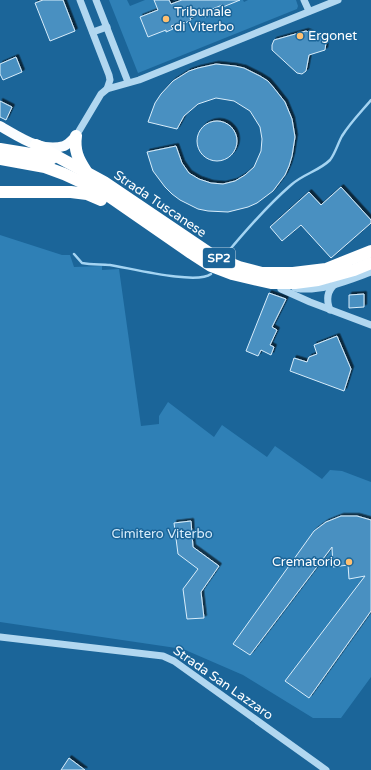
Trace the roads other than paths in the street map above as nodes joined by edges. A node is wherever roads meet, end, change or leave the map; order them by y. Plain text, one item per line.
1 (80, 0) edge
2 (96, 0) edge
3 (304, 0) edge
4 (338, 0) edge
5 (309, 11) junction
6 (107, 27) junction
7 (93, 32) junction
8 (128, 82) junction
9 (107, 89) junction
10 (0, 126) edge
11 (76, 136) junction
12 (36, 145) junction
13 (0, 149) edge
14 (0, 159) edge
15 (74, 165) junction
16 (86, 172) junction
17 (0, 192) edge
18 (149, 225) junction
19 (371, 252) edge
20 (371, 263) edge
21 (371, 272) edge
22 (336, 284) junction
23 (276, 286) junction
24 (296, 288) dead end
25 (330, 310) junction
26 (371, 325) edge
27 (0, 637) edge
28 (326, 770) edge

1 - 7 street
2 - 6 street
3 - 5 street
4 - 5 street
5 - 8 street
6 - 7 street
6 - 8 street
7 - 9 street
8 - 9 street
9 - 11 street
10 - 12 main road, SP2
11 - 12 main road
11 - 16 highway
12 - 15 highway, SP2
13 - 15 highway, SP2
14 - 18 highway, SP2
15 - 16 highway, Strada Tuscanese / SP2
16 - 19 highway, Strada Tuscanese / SP2
17 - 18 highway
18 - 23 highway, Strada Tuscanese / SP2
20 - 23 highway, Strada Tuscanese / SP2
21 - 22 street
22 - 24 street
22 - 25 street
23 - 25 street
25 - 26 street
27 - 28 street, Strada San Lazzaro

